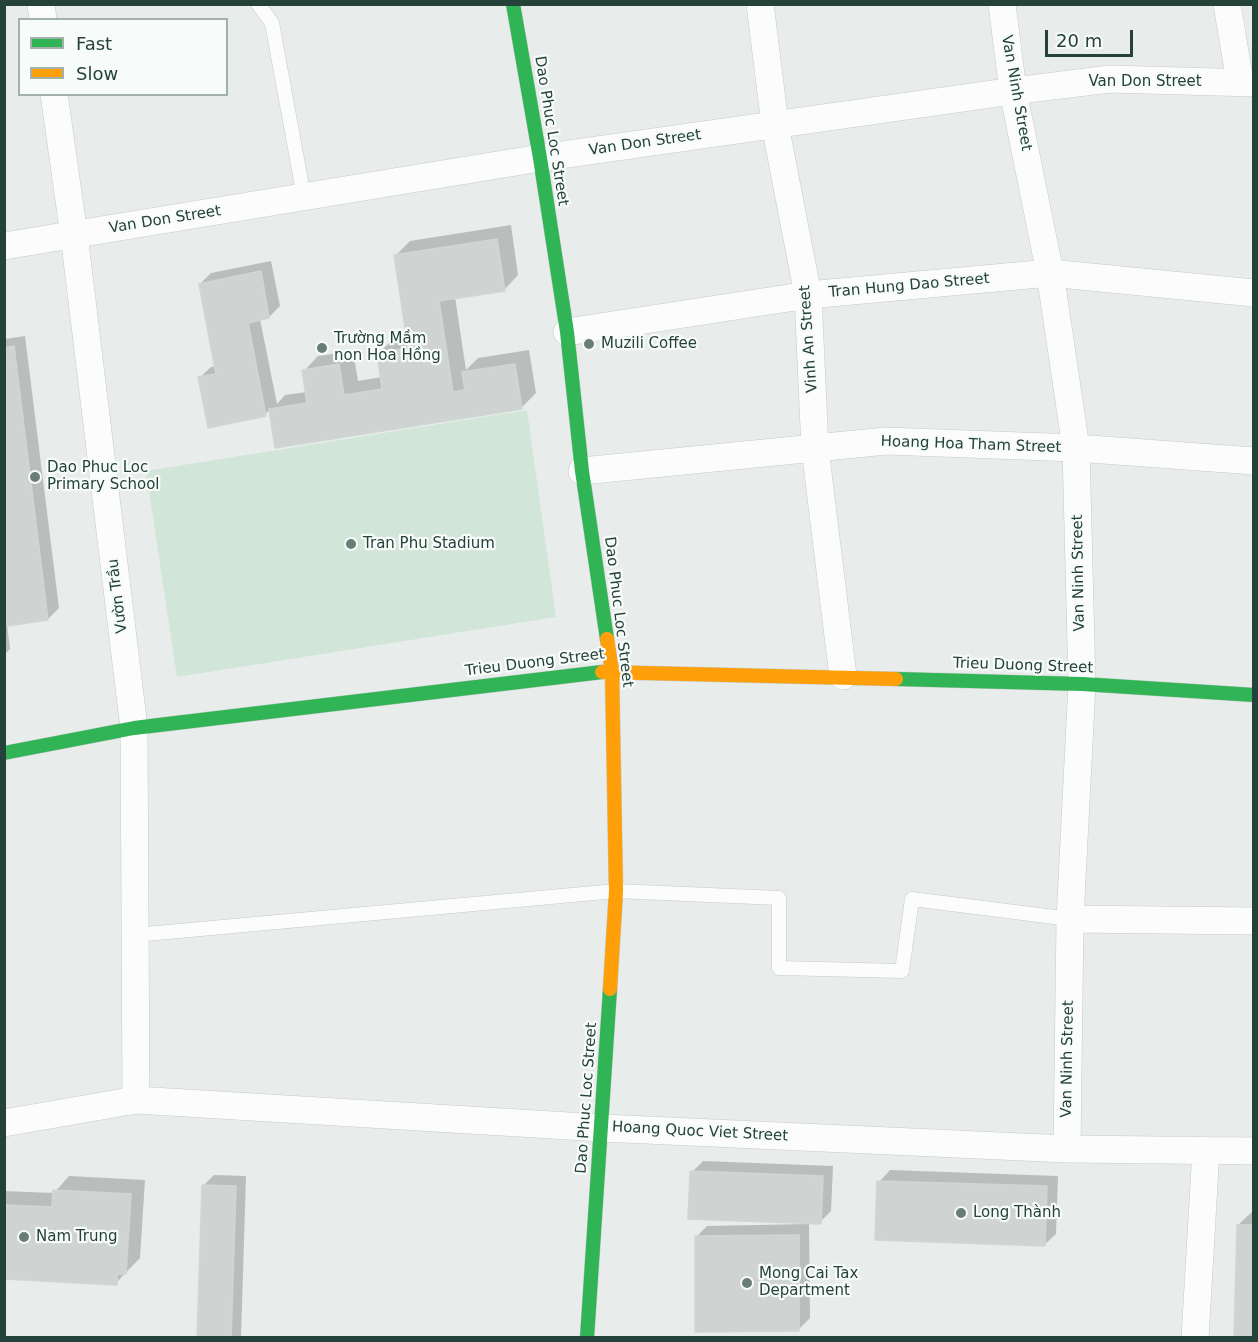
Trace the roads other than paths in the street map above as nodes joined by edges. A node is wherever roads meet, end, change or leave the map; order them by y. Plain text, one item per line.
1 (258, 4) edge
2 (513, 4) edge
3 (760, 4) edge
4 (1002, 4) edge
5 (1227, 4) edge
6 (1247, 83) edge
7 (1013, 91) junction
8 (54, 96) edge
9 (775, 125) junction
10 (540, 158) junction
11 (304, 197) junction
12 (74, 235) junction
13 (4, 246) edge
14 (1050, 273) junction
15 (1254, 293) edge
16 (808, 295) junction
17 (567, 332) junction
18 (1076, 448) junction
19 (815, 449) junction
20 (1254, 461) edge
21 (582, 471) junction
22 (612, 671) junction
23 (843, 676) junction
24 (1082, 684) junction
25 (1254, 695) edge
26 (134, 728) junction
27 (4, 753) edge
28 (616, 891) junction
29 (1070, 919) junction
30 (1254, 921) edge
31 (135, 935) junction
32 (136, 1100) junction
33 (4, 1123) edge
34 (602, 1128) junction
35 (1067, 1149) junction
36 (1206, 1150) junction
37 (1254, 1151) edge
38 (587, 1338) edge
39 (1195, 1338) edge

1 - 11 lane
2 - 10 street, Dao Phuc Loc Street
3 - 9 street, Vinh An Street
4 - 7 street, Van Ninh Street
5 - 6 street
6 - 7 street, Van Don Street
7 - 9 street, Van Don Street
7 - 14 street, Van Ninh Street
8 - 12 street, Vườn Trầu
9 - 10 street, Van Don Street
9 - 16 street, Vinh An Street
10 - 11 street, Van Don Street
10 - 17 street, Dao Phuc Loc Street
11 - 12 street, Van Don Street
12 - 13 street, Van Don Street
12 - 26 street, Vườn Trầu
14 - 15 street, Tran Hung Dao Street
14 - 16 street, Tran Hung Dao Street
14 - 18 street, Van Ninh Street
16 - 17 street, Tran Hung Dao Street
16 - 19 street, Vinh An Street
17 - 21 street, Dao Phuc Loc Street
18 - 19 street, Hoang Hoa Tham Street
18 - 20 street, Hoang Hoa Tham Street
18 - 24 street, Van Ninh Street
19 - 21 street, Hoang Hoa Tham Street
19 - 23 street, Vinh An Street
21 - 22 street, Dao Phuc Loc Street
22 - 23 street, Trieu Duong Street
22 - 26 street, Trieu Duong Street
22 - 28 street, Dao Phuc Loc Street
23 - 24 street, Trieu Duong Street
24 - 25 street, Trieu Duong Street
24 - 29 street, Van Ninh Street
26 - 27 street, Trieu Duong Street
26 - 31 street, Vườn Trầu
28 - 29 lane
28 - 31 lane
28 - 34 street, Dao Phuc Loc Street
29 - 30 street
29 - 35 street, Van Ninh Street
31 - 32 street, Vườn Trầu
32 - 33 street, Hoang Quoc Viet Street
32 - 34 street, Hoang Quoc Viet Street
34 - 35 street, Hoang Quoc Viet Street
34 - 38 street, Dao Phuc Loc Street
35 - 36 street, Hoang Quoc Viet Street
36 - 37 street, Hoang Quoc Viet Street
36 - 39 street

